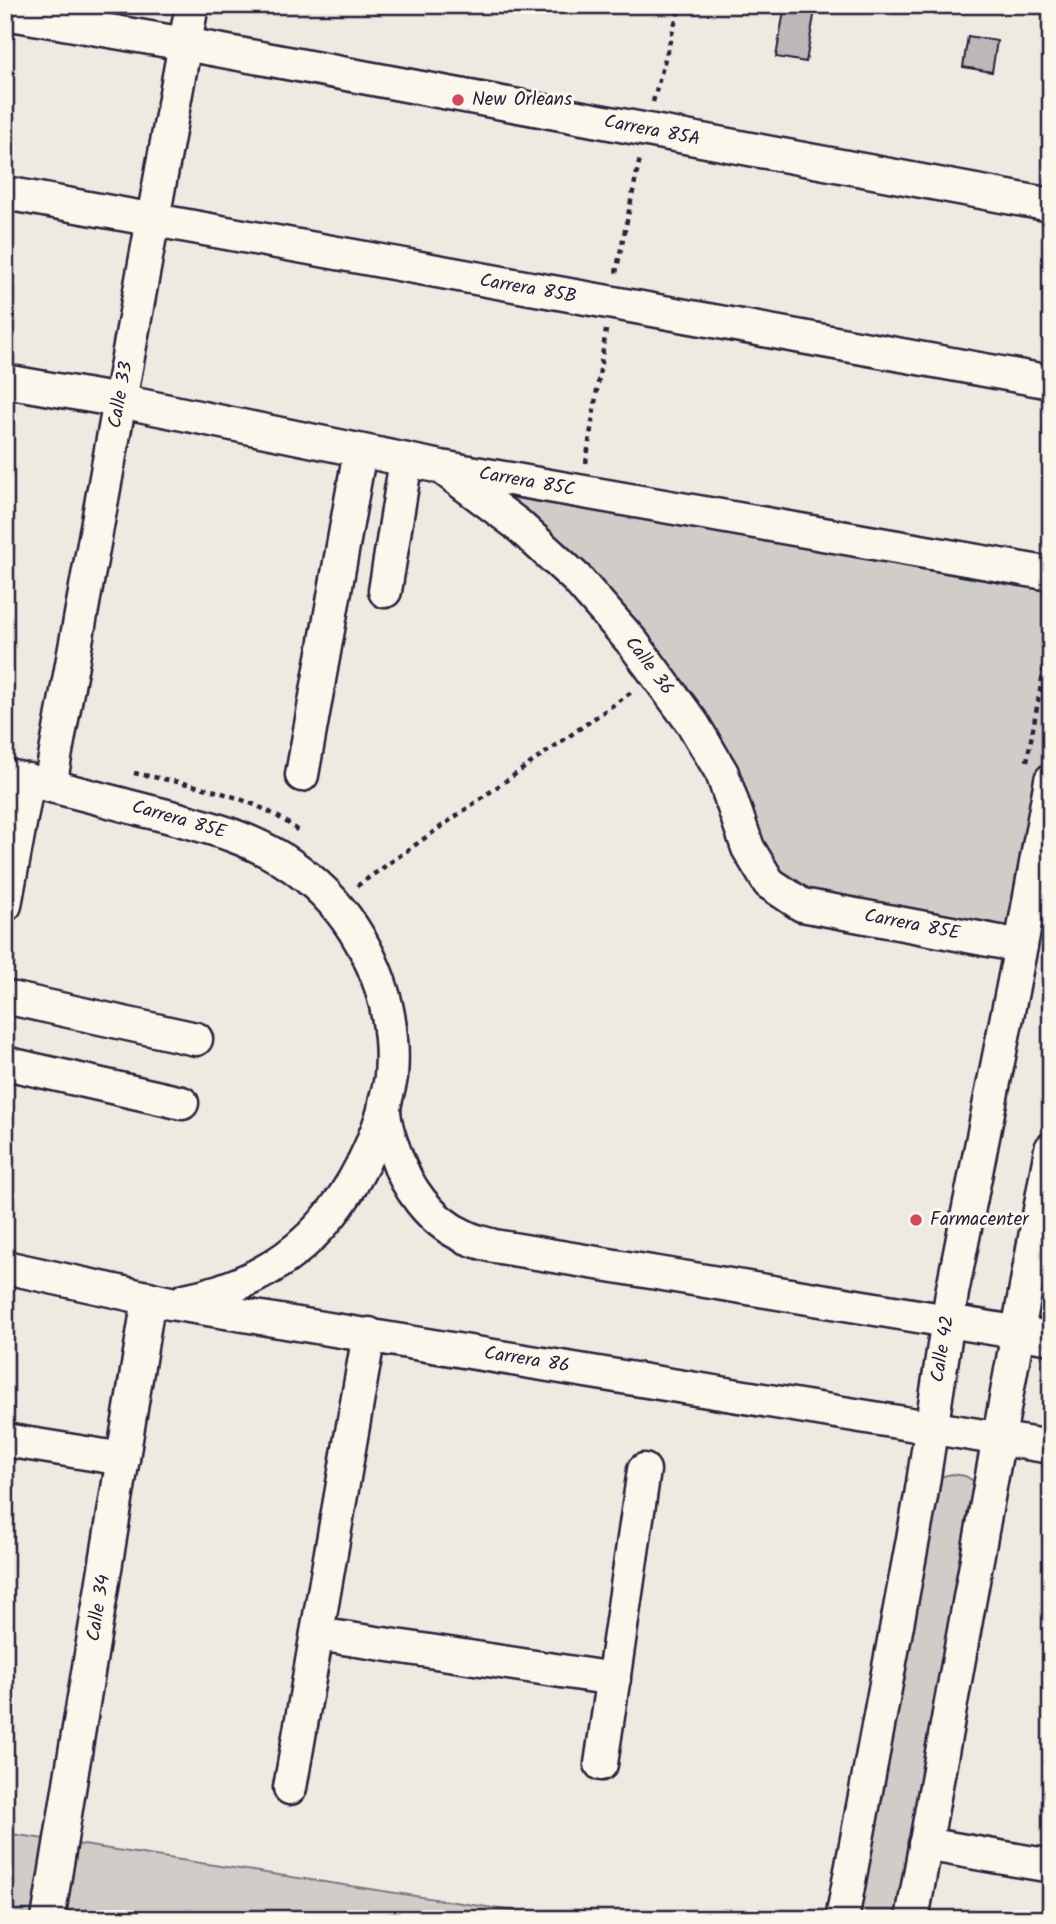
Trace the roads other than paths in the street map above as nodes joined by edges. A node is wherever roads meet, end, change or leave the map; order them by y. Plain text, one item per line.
1 (192, 5) edge
2 (5, 13) edge
3 (185, 44) junction
4 (5, 193) edge
5 (1051, 205) edge
6 (153, 222) junction
7 (5, 381) edge
8 (1051, 382) edge
9 (120, 401) junction
10 (360, 451) junction
11 (406, 460) junction
12 (441, 467) junction
13 (1051, 574) edge
14 (385, 591) dead end
15 (1039, 773) edge
16 (302, 775) dead end
17 (28, 780) edge
18 (5, 905) edge
19 (802, 905) joint
20 (1021, 946) junction
21 (5, 997) edge
22 (196, 1039) dead end
23 (5, 1063) edge
24 (182, 1103) dead end
25 (384, 1111) junction
26 (1051, 1149) edge
27 (5, 1267) edge
28 (159, 1301) junction
29 (947, 1320) junction
30 (1016, 1332) junction
31 (369, 1334) junction
32 (1051, 1338) edge
33 (932, 1426) junction
34 (998, 1438) junction
35 (5, 1440) edge
36 (1051, 1447) edge
37 (123, 1459) junction
38 (644, 1470) dead end
39 (317, 1634) junction
40 (614, 1679) junction
41 (601, 1764) dead end
42 (290, 1788) dead end
43 (925, 1844) junction
44 (1051, 1866) edge
45 (48, 1919) edge
46 (842, 1919) edge
47 (912, 1919) edge

1 - 3 street, Calle 33
2 - 3 street, Carrera 85A
3 - 5 street, Carrera 85A
3 - 6 street, Calle 33
4 - 6 street, Carrera 85B
6 - 8 street, Carrera 85B
6 - 9 street, Calle 33
7 - 9 street, Carrera 85C
9 - 10 street, Carrera 85C
9 - 17 street, Calle 33
10 - 11 street, Carrera 85C
10 - 16 street
11 - 12 street, Carrera 85C
11 - 14 street
12 - 13 street, Carrera 85C
12 - 19 street, Calle 36
15 - 20 street, Calle 42
17 - 18 street, Calle 33
17 - 25 street, Carrera 85E
19 - 20 street, Carrera 85E
20 - 29 street, Calle 42
21 - 22 street
23 - 24 street
25 - 28 street
25 - 29 street
26 - 30 street
27 - 28 street, Carrera 86
28 - 31 street, Carrera 86
28 - 37 street, Calle 34
29 - 30 street
29 - 33 street, Calle 42
30 - 32 street
30 - 34 street
31 - 33 street, Carrera 86
31 - 39 street
33 - 34 street, Carrera 86
33 - 46 street, Calle 42
34 - 36 street, Carrera 86
34 - 43 street
35 - 37 street
37 - 45 street, Calle 34
38 - 40 street
39 - 40 street
39 - 42 street
40 - 41 street
43 - 44 street
43 - 47 street

